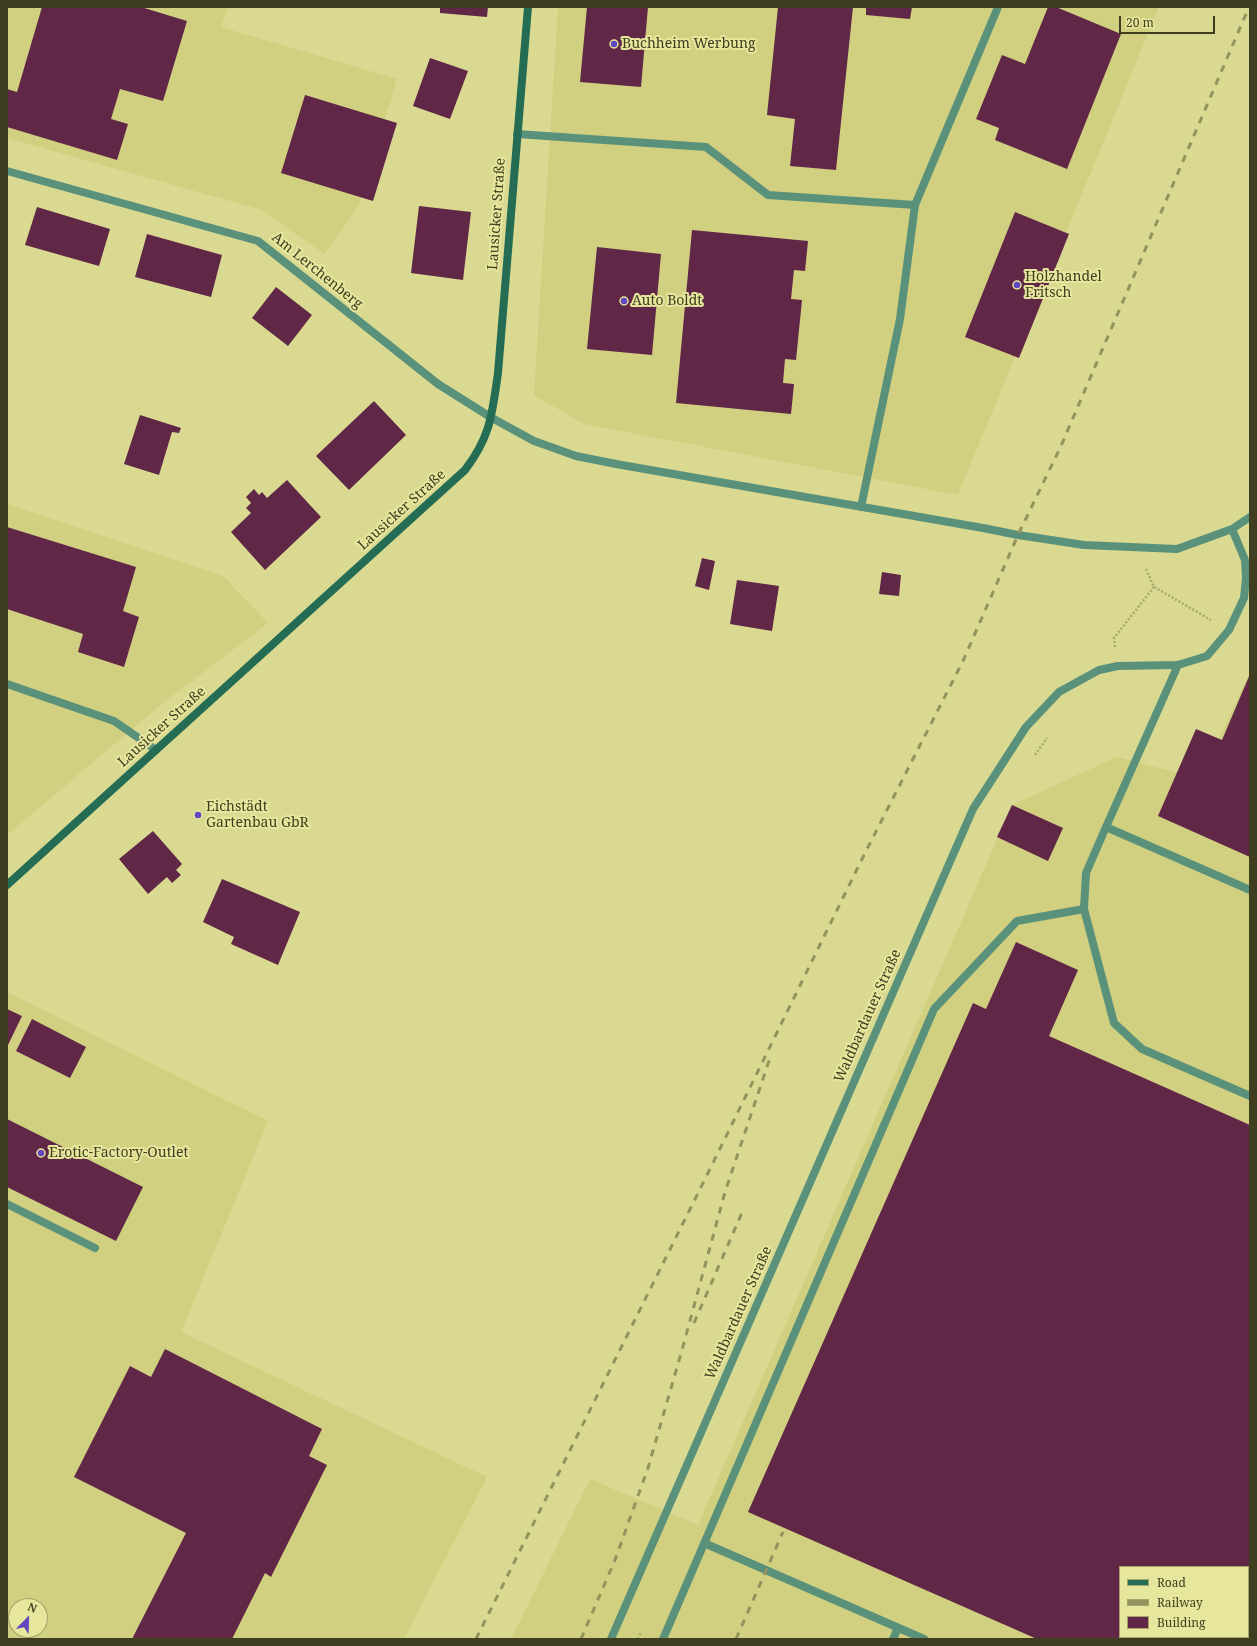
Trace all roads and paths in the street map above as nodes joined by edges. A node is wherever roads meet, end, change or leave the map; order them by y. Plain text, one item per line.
1 (528, 7) edge
2 (998, 7) edge
3 (517, 134) junction
4 (7, 171) edge
5 (915, 205) junction
6 (492, 418) junction
7 (861, 507) junction
8 (1250, 517) edge
9 (1232, 529) junction
10 (1135, 547) junction
11 (1154, 587) junction
12 (1229, 630) junction
13 (1178, 664) junction
14 (1118, 666) junction
15 (7, 684) edge
16 (156, 750) junction
17 (1106, 827) junction
18 (7, 885) edge
19 (1250, 890) edge
20 (1084, 909) junction
21 (1250, 1096) edge
22 (7, 1204) edge
23 (95, 1248) dead end
24 (704, 1543) junction
25 (898, 1628) junction
26 (611, 1639) edge
27 (663, 1639) edge
28 (893, 1639) edge
29 (924, 1639) edge

1 - 3 main road, Lausicker Straße
2 - 5 street
3 - 5 street
3 - 6 main road, Lausicker Straße
4 - 6 street, Am Lerchenberg
5 - 7 street
6 - 7 street, Am Lerchenberg
6 - 16 main road, Lausicker Straße
7 - 10 street, Am Lerchenberg
8 - 9 street, Am Lerchenberg
9 - 10 street, Am Lerchenberg
9 - 12 street, Waldbardauer Straße
10 - 11 path
11 - 12 path
11 - 14 path
12 - 13 street, Waldbardauer Straße
13 - 14 street, Waldbardauer Straße
13 - 17 street
14 - 26 street, Waldbardauer Straße
15 - 16 street
16 - 18 main road, Lausicker Straße
17 - 19 street
17 - 20 street
20 - 21 street
20 - 24 street
22 - 23 street
24 - 25 street
24 - 27 street
25 - 28 street
25 - 29 street

